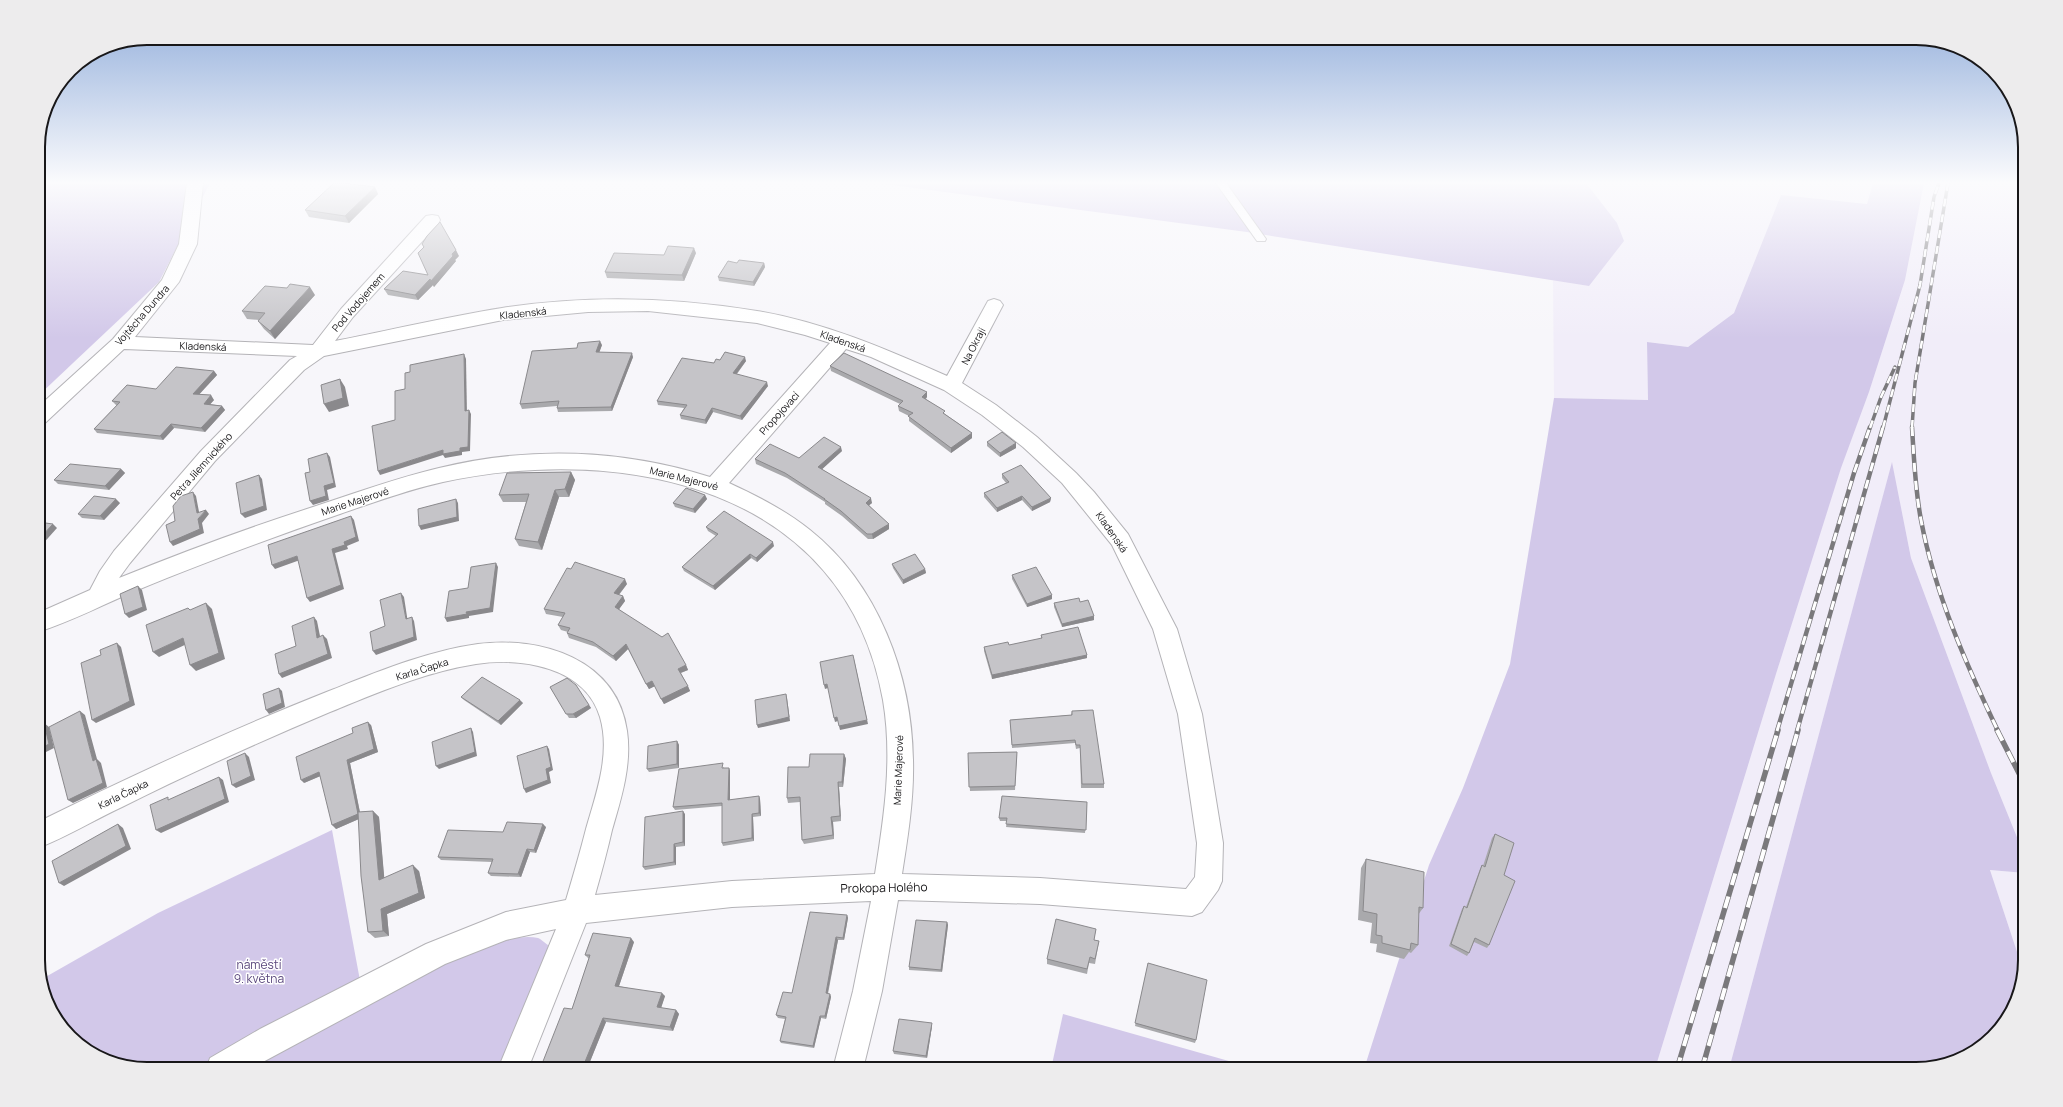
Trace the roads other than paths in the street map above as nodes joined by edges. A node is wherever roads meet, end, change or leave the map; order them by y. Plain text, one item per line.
1 (189, 235) edge
2 (418, 235) edge
3 (1258, 235) edge
4 (1261, 239) dead end
5 (994, 305) dead end
6 (843, 341) junction
7 (120, 343) junction
8 (318, 351) junction
9 (951, 384) junction
10 (45, 412) edge
11 (715, 485) junction
12 (99, 596) junction
13 (45, 620) edge
14 (45, 833) edge
15 (887, 887) junction
16 (1192, 903) joint
17 (576, 911) junction
18 (233, 1062) edge
19 (516, 1062) edge
20 (850, 1062) edge

1 - 7 street, Vojtěcha Dundra
2 - 8 street, Pod Vodojemem
3 - 4 lane
5 - 9 street, Na Okraji
6 - 8 street, Kladenská
6 - 9 street, Kladenská
6 - 11 street, Propojovací
7 - 8 street, Kladenská
7 - 10 street, Vojtěcha Dundra
8 - 12 street, Petra Jilemnického
9 - 16 street, Kladenská
11 - 12 street, Marie Majerové
11 - 15 street, Marie Majerové
12 - 13 street, Marie Majerové
14 - 17 street, Karla Čapka
15 - 16 street, Prokopa Holého
15 - 17 street, Prokopa Holého
15 - 20 street, Marie Majerové
17 - 18 street
17 - 19 street

